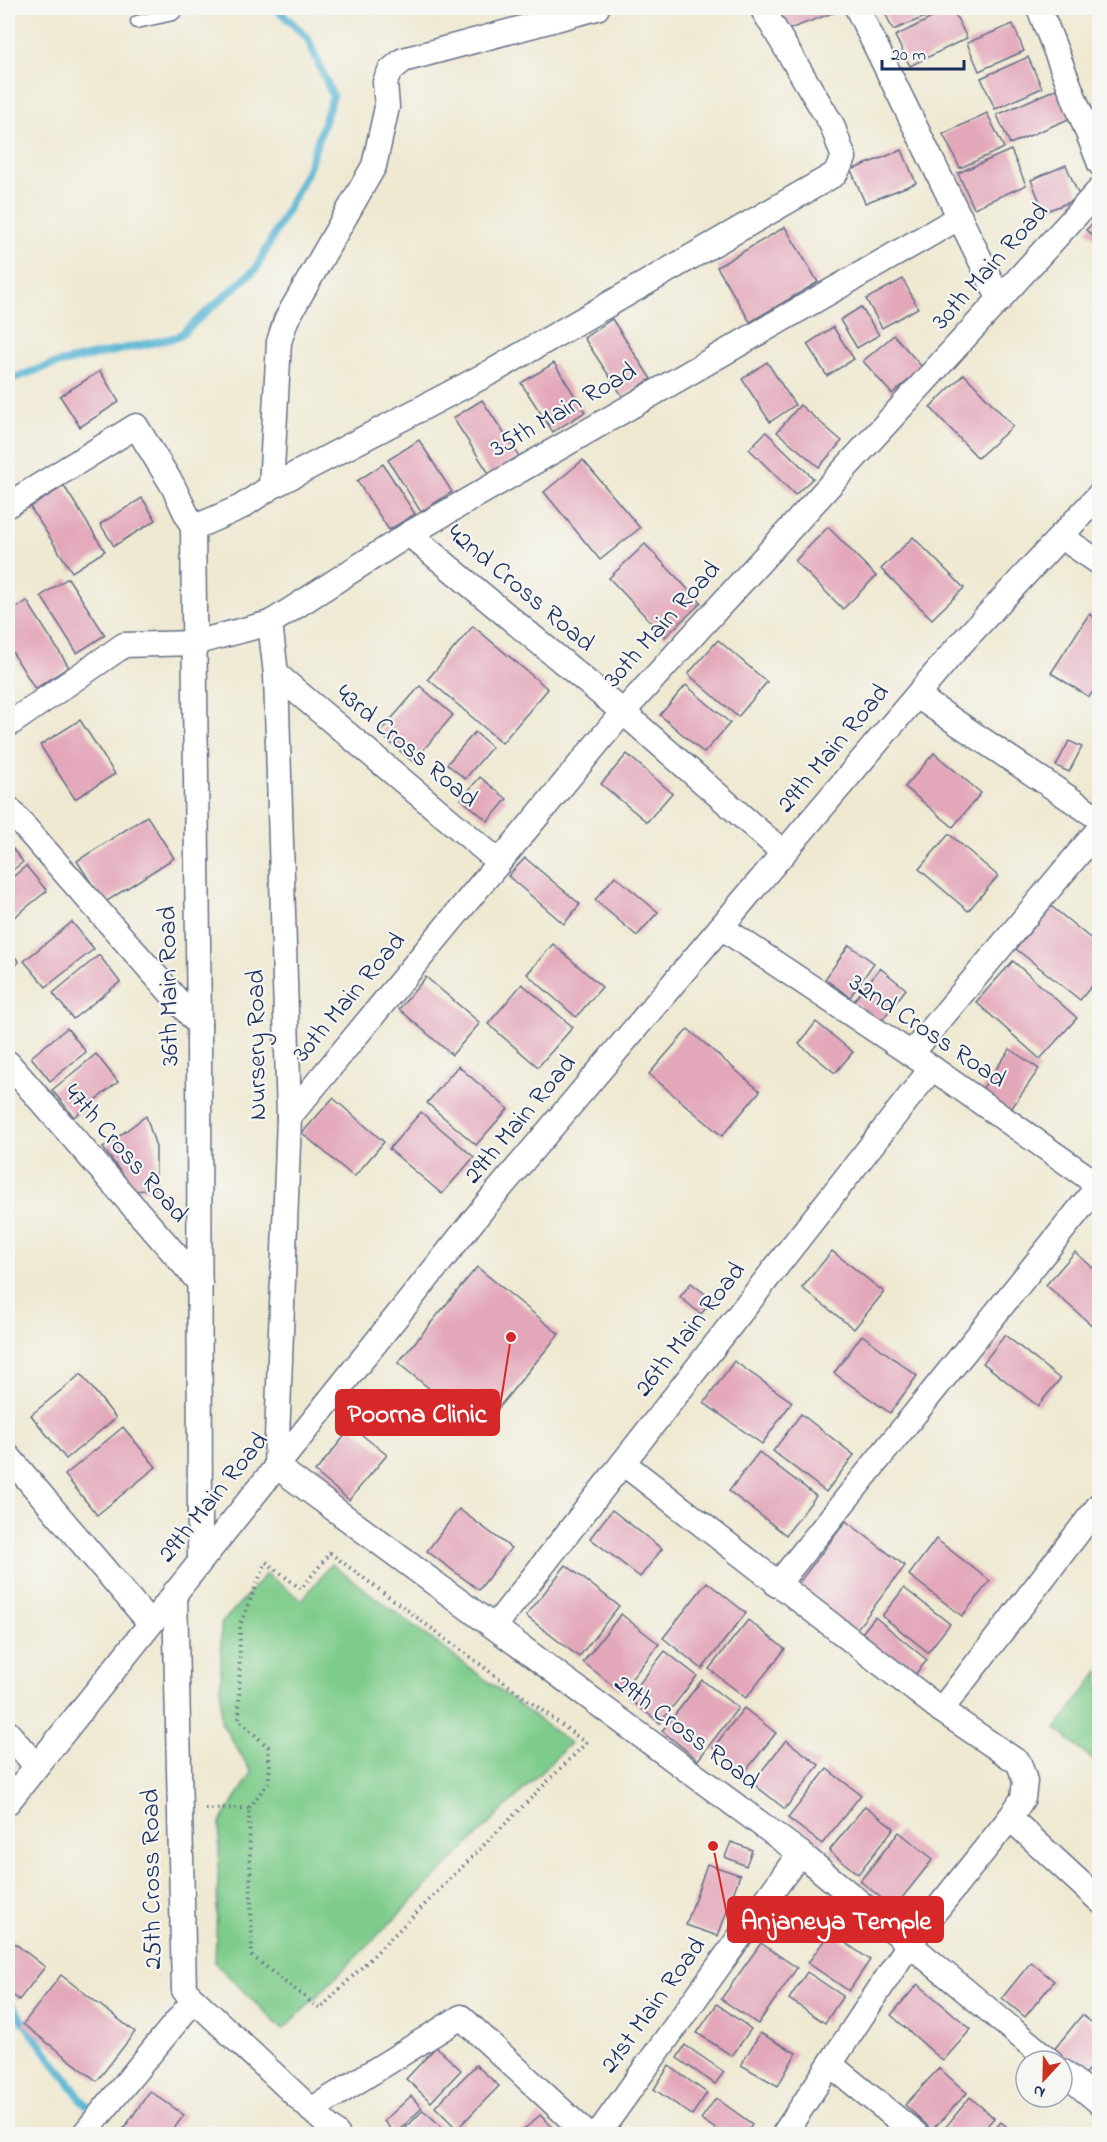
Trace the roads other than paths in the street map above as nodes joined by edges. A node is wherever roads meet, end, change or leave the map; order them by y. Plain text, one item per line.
1 (179, 8) edge
2 (597, 8) edge
3 (762, 8) edge
4 (857, 8) edge
5 (1039, 8) edge
6 (137, 22) dead end
7 (1100, 164) edge
8 (1100, 189) edge
9 (960, 218) junction
10 (1000, 300) junction
11 (271, 487) junction
12 (1100, 494) edge
13 (8, 505) edge
14 (193, 528) junction
15 (409, 534) junction
16 (1060, 536) junction
17 (1100, 563) edge
18 (270, 622) junction
19 (194, 643) junction
20 (276, 674) junction
21 (917, 696) junction
22 (623, 712) junction
23 (8, 725) edge
24 (8, 808) edge
25 (1100, 819) edge
26 (1100, 828) edge
27 (784, 853) junction
28 (499, 862) junction
29 (721, 927) junction
30 (199, 1025) junction
31 (910, 1054) junction
32 (8, 1063) edge
33 (932, 1068) junction
34 (289, 1117) junction
35 (1099, 1186) edge
36 (200, 1283) junction
37 (8, 1456) edge
38 (624, 1463) junction
39 (276, 1466) junction
40 (1100, 1504) edge
41 (200, 1561) junction
42 (777, 1585) junction
43 (176, 1592) junction
44 (150, 1623) junction
45 (495, 1626) junction
46 (941, 1710) junction
47 (8, 1733) edge
48 (36, 1766) junction
49 (8, 1802) edge
50 (1010, 1818) junction
51 (800, 1852) junction
52 (1100, 1901) edge
53 (910, 1943) junction
54 (194, 2000) junction
55 (1036, 2049) edge
56 (831, 2065) junction
57 (1074, 2081) edge
58 (1100, 2103) edge
59 (311, 2110) junction
60 (84, 2134) edge
61 (337, 2134) edge
62 (587, 2134) edge
63 (598, 2134) edge
64 (784, 2134) edge
65 (915, 2134) edge

1 - 6 lane
2 - 11 street
3 - 11 street
4 - 9 street
5 - 7 street
8 - 10 street, 30th Main Road
9 - 10 street
9 - 15 street, 35th Main Road
10 - 22 street, 30th Main Road
11 - 14 street
12 - 16 street, 29th Main Road
13 - 14 street, 36th Main Road
14 - 19 street, 36th Main Road
15 - 18 street, 35th Main Road
15 - 22 street, 42nd Cross Road
16 - 17 street
16 - 21 street, 29th Main Road
18 - 19 street, 35th Main Road
18 - 20 street, Nursery Road
19 - 23 street, 35th Main Road
19 - 30 street, 36th Main Road
20 - 28 street, 43rd Cross Road
20 - 34 street, Nursery Road
21 - 25 street
21 - 27 street, 29th Main Road
22 - 27 street, 42nd Cross Road
22 - 28 street, 30th Main Road
24 - 30 street
26 - 31 street
27 - 29 street, 29th Main Road
28 - 34 street, 30th Main Road
29 - 31 street, 32nd Cross Road
29 - 39 street, 29th Main Road
30 - 36 street, 36th Main Road
31 - 33 street, 32nd Cross Road
32 - 36 street, 47th Cross Road
33 - 35 street, 32nd Cross Road
33 - 38 street, 26th Main Road
34 - 39 street, Nursery Road
35 - 42 street
36 - 41 street, 36th Main Road
37 - 44 street
38 - 42 street
38 - 45 street, 26th Main Road
39 - 41 street, 29th Main Road
39 - 45 street, 29th Cross Road
40 - 46 street
41 - 43 street, 29th Main Road
42 - 46 street
43 - 44 street, 29th Main Road
43 - 54 street, 25th Cross Road
44 - 48 street, 29th Main Road
45 - 51 street, 29th Cross Road
46 - 50 street
47 - 48 street
48 - 49 street, 29th Main Road
50 - 52 street
50 - 53 street
51 - 53 street, 29th Cross Road
51 - 63 street, 21st Main Road
53 - 55 street, 29th Cross Road
53 - 56 street
54 - 59 street, 25th Cross Road
54 - 60 street
56 - 64 street
56 - 65 street
57 - 58 street
59 - 61 street, 25th Cross Road
59 - 62 street

